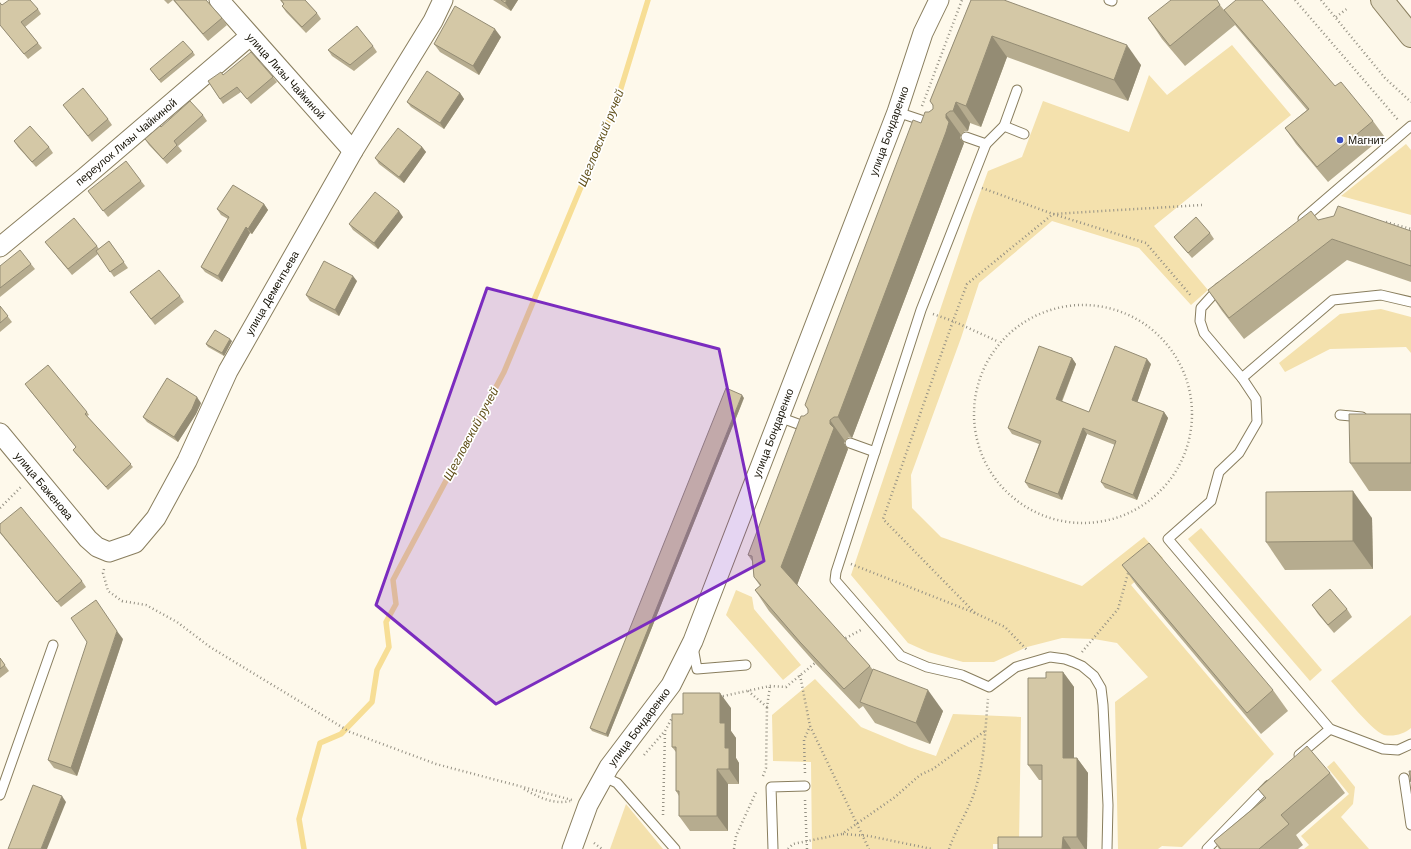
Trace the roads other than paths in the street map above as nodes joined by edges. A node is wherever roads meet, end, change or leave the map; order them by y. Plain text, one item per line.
1 (219, 0) edge
2 (444, 0) edge
3 (939, 0) edge
4 (1384, 1) edge
5 (250, 36) junction
6 (1411, 36) edge
7 (1017, 90) dead end
8 (897, 112) junction
9 (1004, 126) junction
10 (942, 127) edge
11 (1409, 128) edge
12 (1024, 134) dead end
13 (966, 137) edge
14 (986, 144) junction
15 (353, 151) junction
16 (1297, 224) edge
17 (0, 247) edge
18 (1225, 283) edge
19 (1411, 302) edge
20 (1242, 378) junction
21 (1340, 415) dead end
22 (779, 417) junction
23 (1372, 418) edge
24 (817, 431) edge
25 (0, 433) edge
26 (850, 443) dead end
27 (875, 452) junction
28 (88, 539) joint
29 (693, 641) junction
30 (53, 645) dead end
31 (746, 665) dead end
32 (1330, 729) junction
33 (1411, 744) edge
34 (1290, 763) edge
35 (604, 777) junction
36 (1404, 778) dead end
37 (1274, 780) edge
38 (805, 786) dead end
39 (0, 795) edge
40 (1411, 825) edge
41 (572, 849) edge
42 (675, 849) edge
43 (773, 849) edge
44 (1107, 849) edge
45 (1208, 849) edge

1 - 5 street, улица Лизы Чайкиной
2 - 15 street, улица Дементьева
3 - 8 street, улица Бондаренко
4 - 6 street
5 - 15 street, улица Лизы Чайкиной
5 - 17 street, переулок Лизы Чайкиной
7 - 9 lane
8 - 10 lane
8 - 22 street, улица Бондаренко
9 - 12 lane
9 - 14 lane
11 - 16 lane
13 - 14 lane
14 - 27 lane
15 - 28 street, улица Дементьева
18 - 20 lane
19 - 20 lane
20 - 32 lane
21 - 23 lane
22 - 24 lane
22 - 29 street, улица Бондаренко
25 - 28 street, улица Баженова
26 - 27 lane
27 - 44 lane
29 - 31 lane
29 - 35 street, улица Бондаренко
30 - 39 lane
32 - 33 lane
32 - 34 lane
35 - 41 street, улица Бондаренко
35 - 42 lane
36 - 40 lane
37 - 45 lane
38 - 43 lane

